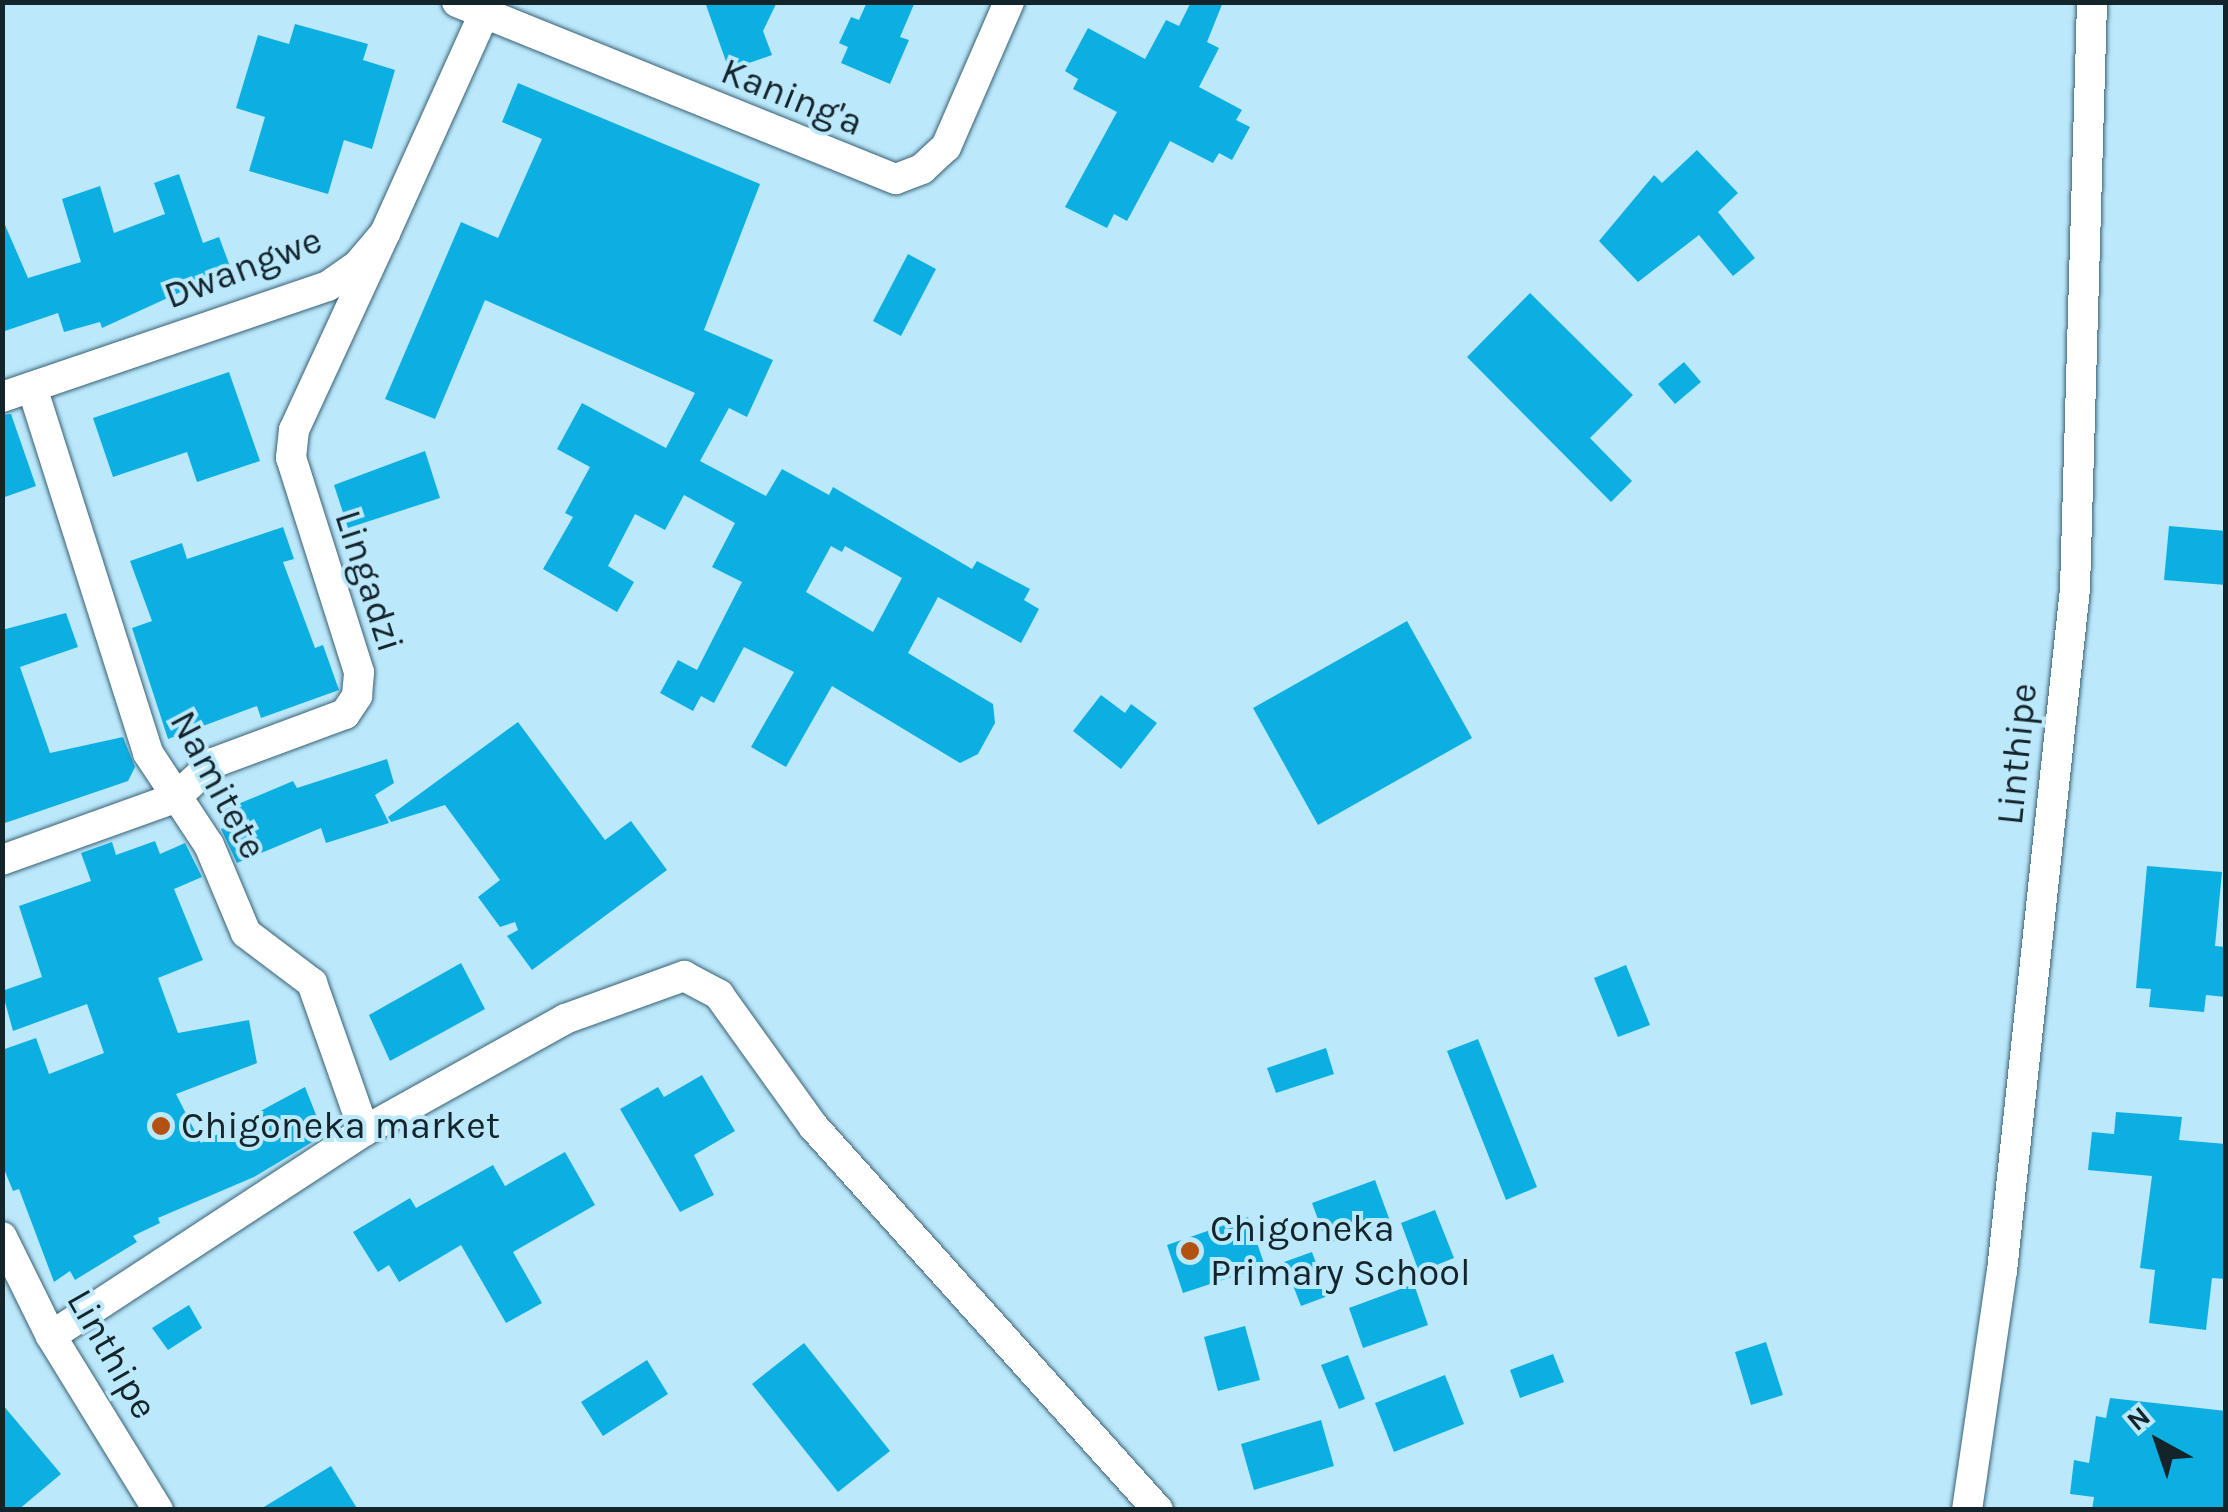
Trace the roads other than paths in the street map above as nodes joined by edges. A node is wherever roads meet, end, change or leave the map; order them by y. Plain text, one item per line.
1 (1009, 2) edge
2 (2092, 2) edge
3 (471, 8) edge
4 (385, 233) junction
5 (32, 387) junction
6 (2, 397) edge
7 (176, 798) junction
8 (2, 860) edge
9 (364, 1131) junction
10 (2, 1237) edge
11 (52, 1336) junction
12 (158, 1510) edge
13 (1158, 1510) edge
14 (1967, 1510) edge

1 - 3 street, Kaning'a
2 - 14 street, Linthipe
3 - 4 street, Dwangwe
4 - 5 street, Dwangwe
4 - 7 street, Lingadzi
5 - 6 street, Dwangwe
5 - 7 street, Namitete
7 - 8 street, Lingadzi
7 - 9 street, Namitete
9 - 11 street
9 - 13 street
10 - 11 street, Linthipe
11 - 12 street, Linthipe

